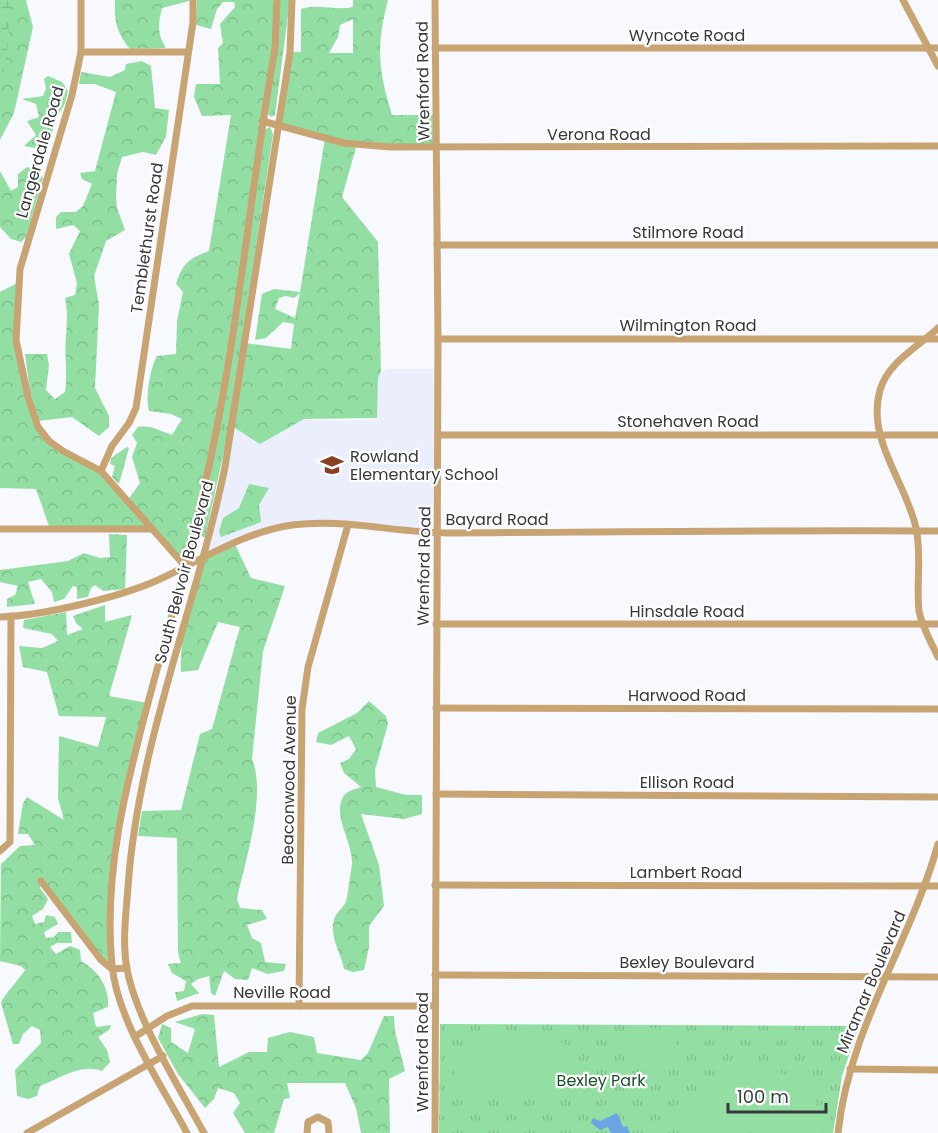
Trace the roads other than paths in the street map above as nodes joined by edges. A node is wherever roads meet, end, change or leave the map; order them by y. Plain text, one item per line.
1 (81, 0) edge
2 (193, 0) edge
3 (277, 0) edge
4 (292, 0) edge
5 (435, 0) edge
6 (903, 0) edge
7 (435, 48) junction
8 (930, 48) junction
9 (938, 48) edge
10 (81, 52) junction
11 (188, 52) junction
12 (938, 66) edge
13 (262, 121) junction
14 (278, 126) junction
15 (938, 146) edge
16 (437, 147) junction
17 (437, 245) junction
18 (938, 246) edge
19 (938, 328) edge
20 (438, 339) junction
21 (927, 339) junction
22 (938, 339) edge
23 (438, 435) junction
24 (878, 435) junction
25 (938, 435) edge
26 (101, 471) junction
27 (348, 525) junction
28 (0, 529) edge
29 (152, 529) junction
30 (917, 531) junction
31 (938, 531) edge
32 (438, 533) junction
33 (202, 559) junction
34 (185, 566) junction
35 (0, 616) edge
36 (11, 616) junction
37 (436, 624) junction
38 (923, 624) junction
39 (938, 624) edge
40 (938, 657) edge
41 (436, 708) junction
42 (938, 709) edge
43 (436, 794) junction
44 (938, 797) edge
45 (938, 844) edge
46 (0, 851) edge
47 (41, 881) dead end
48 (435, 885) junction
49 (926, 886) junction
50 (938, 886) edge
51 (127, 968) junction
52 (112, 969) junction
53 (435, 975) junction
54 (887, 976) junction
55 (938, 977) edge
56 (299, 1006) junction
57 (435, 1006) junction
58 (148, 1027) junction
59 (136, 1036) junction
60 (163, 1056) junction
61 (150, 1063) junction
62 (850, 1069) junction
63 (938, 1070) edge
64 (203, 1130) edge
65 (27, 1133) edge
66 (187, 1133) edge
67 (192, 1133) edge
68 (307, 1133) edge
69 (329, 1133) edge
70 (435, 1133) edge
71 (838, 1133) edge

1 - 10 street, Langerdale Road
2 - 11 street, Temblethurst Road
3 - 13 street, South Belvoir Boulevard
4 - 14 street, South Belvoir Boulevard
5 - 7 street, Wrenford Road
6 - 8 street
7 - 8 street, Wyncote Road
7 - 16 street, Wrenford Road
8 - 9 street, Wyncote Road
8 - 12 street
10 - 11 street
10 - 26 street, Langerdale Road
11 - 26 street, Temblethurst Road
13 - 14 street, Verona Road
13 - 34 street, South Belvoir Boulevard
14 - 16 street, Verona Road
14 - 33 street, South Belvoir Boulevard
15 - 16 street, Verona Road
16 - 17 street, Wrenford Road
17 - 18 street, Stilmore Road
17 - 20 street, Wrenford Road
19 - 21 street
20 - 21 street, Wilmington Road
20 - 23 street, Wrenford Road
21 - 22 street, Wilmington Road
21 - 24 street
23 - 24 street, Stonehaven Road
23 - 32 street, Wrenford Road
24 - 25 street, Stonehaven Road
24 - 30 street
26 - 29 street, Langerdale Road
27 - 32 street, Bayard Road
27 - 33 street, Bayard Road
27 - 56 street, Beaconwood Avenue
28 - 29 street
29 - 34 street, Langerdale Road
30 - 31 street, Bayard Road
30 - 32 street, Bayard Road
30 - 38 street
32 - 37 street, Wrenford Road
33 - 34 street, Bayard Road
33 - 51 street, South Belvoir Boulevard
34 - 36 street, Bayard Road
34 - 52 street, South Belvoir Boulevard
35 - 36 street, Bayard Road
36 - 46 street
37 - 38 street, Hinsdale Road
37 - 41 street, Wrenford Road
38 - 39 street, Hinsdale Road
38 - 40 street
41 - 42 street, Harwood Road
41 - 43 street, Wrenford Road
43 - 44 street, Ellison Road
43 - 48 street, Wrenford Road
45 - 49 street, Miramar Boulevard
47 - 52 street
48 - 49 street, Lambert Road
48 - 53 street, Wrenford Road
49 - 50 street, Lambert Road
49 - 54 street, Miramar Boulevard
51 - 52 street
51 - 58 street, South Belvoir Boulevard
52 - 59 street, South Belvoir Boulevard
53 - 54 street, Bexley Boulevard
53 - 57 street, Wrenford Road
54 - 55 street, Bexley Boulevard
54 - 62 street, Miramar Boulevard
56 - 57 street, Neville Road
56 - 58 street, Neville Road
57 - 70 street, Wrenford Road
58 - 59 street, Neville Road
58 - 60 street, South Belvoir Boulevard
59 - 61 street, South Belvoir Boulevard
60 - 61 street
60 - 64 street, South Belvoir Boulevard
61 - 65 street
61 - 66 street, South Belvoir Boulevard
62 - 63 street
62 - 71 street, Miramar Boulevard
64 - 67 street
68 - 69 street

